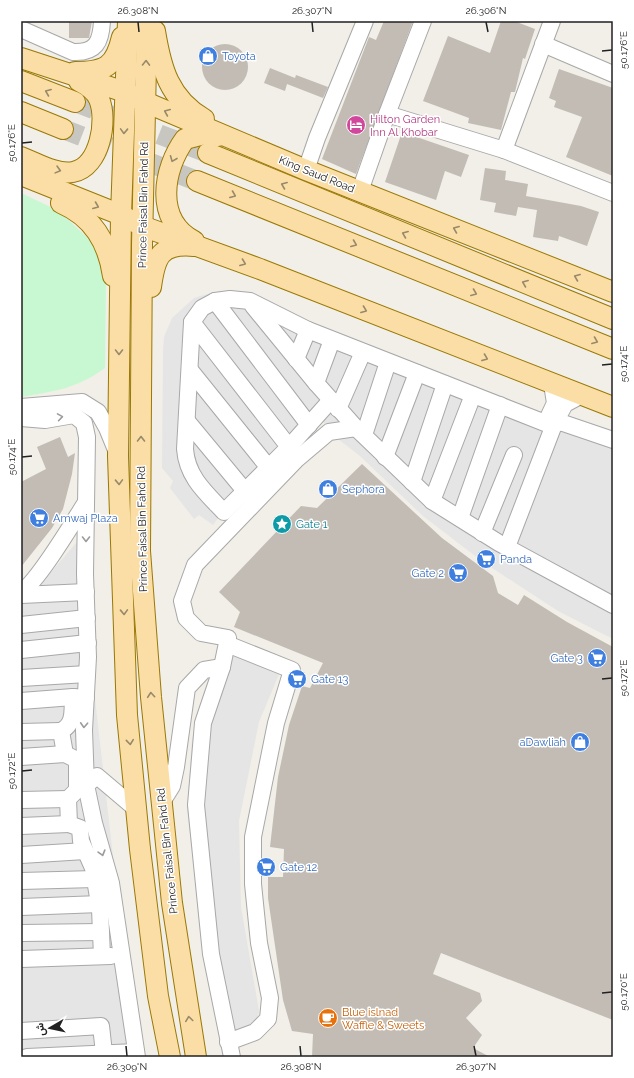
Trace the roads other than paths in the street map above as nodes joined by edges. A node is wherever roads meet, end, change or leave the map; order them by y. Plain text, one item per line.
1 (102, 21) edge
2 (127, 21) edge
3 (147, 21) edge
4 (154, 21) edge
5 (365, 21) edge
6 (423, 21) edge
7 (552, 21) edge
8 (21, 29) edge
9 (543, 44) junction
10 (21, 58) edge
11 (39, 65) junction
12 (61, 71) junction
13 (613, 74) edge
14 (21, 81) edge
15 (125, 92) junction
16 (75, 102) tunnel mouth
17 (145, 102) junction
18 (21, 112) edge
19 (387, 114) junction
20 (63, 129) tunnel mouth
21 (227, 138) junction
22 (258, 150) junction
23 (504, 150) junction
24 (208, 154) tunnel mouth
25 (21, 157) edge
26 (306, 170) junction
27 (21, 174) edge
28 (197, 181) tunnel mouth
29 (21, 185) edge
30 (360, 191) junction
31 (613, 193) edge
32 (121, 215) junction
33 (142, 226) junction
34 (199, 247) junction
35 (220, 254) junction
36 (613, 292) edge
37 (215, 301) junction
38 (250, 301) junction
39 (613, 319) edge
40 (119, 320) junction
41 (192, 322) junction
42 (308, 330) junction
43 (332, 340) junction
44 (613, 349) edge
45 (363, 352) junction
46 (296, 359) junction
47 (388, 362) junction
48 (141, 368) junction
49 (190, 370) junction
50 (417, 373) junction
51 (316, 383) junction
52 (445, 384) junction
53 (552, 384) junction
54 (473, 395) junction
55 (582, 395) junction
56 (334, 404) junction
57 (500, 405) junction
58 (21, 407) edge
59 (613, 407) edge
60 (21, 418) edge
61 (187, 421) junction
62 (550, 422) junction
63 (309, 425) junction
64 (360, 431) junction
65 (613, 440) edge
66 (289, 447) junction
67 (514, 455) dead end
68 (118, 456) junction
69 (385, 457) junction
70 (268, 468) junction
71 (412, 482) junction
72 (245, 491) junction
73 (432, 501) junction
74 (86, 502) junction
75 (230, 517) junction
76 (460, 518) junction
77 (482, 533) junction
78 (503, 545) junction
79 (21, 592) edge
80 (86, 592) junction
81 (21, 595) edge
82 (613, 605) edge
83 (87, 618) junction
84 (21, 624) edge
85 (88, 643) junction
86 (227, 644) junction
87 (21, 650) edge
88 (222, 667) junction
89 (87, 674) junction
90 (21, 678) edge
91 (79, 697) junction
92 (21, 701) edge
93 (61, 730) junction
94 (21, 732) edge
95 (65, 754) junction
96 (21, 757) edge
97 (86, 785) junction
98 (68, 799) junction
99 (21, 800) edge
100 (162, 802) junction
101 (136, 809) junction
102 (70, 824) junction
103 (21, 826) edge
104 (85, 851) junction
105 (21, 855) edge
106 (95, 879) junction
107 (21, 881) edge
108 (100, 904) junction
109 (21, 907) edge
110 (101, 932) junction
111 (21, 934) edge
112 (121, 955) junction
113 (102, 956) junction
114 (21, 959) edge
115 (21, 1031) edge
116 (230, 1049) edge
117 (104, 1053) junction
118 (137, 1054) edge
119 (27, 1057) edge
120 (170, 1057) edge
121 (196, 1057) edge

1 - 8 street
2 - 12 main road
2 - 15 main road, Prince Faisal Bin Fahd Rd
17 -> 3 main road, Prince Faisal Bin Fahd Rd
4 - 22 main road
5 - 26 street
6 - 19 street
7 - 9 street
9 - 13 street
9 - 23 street
10 - 11 main road, King Saud Road
11 - 12 main road, King Saud Road
25 -> 11 main road
12 - 15 main road, King Saud Road
16 -> 14 main road
15 - 17 main road, King Saud Road
15 -> 32 main road, Prince Faisal Bin Fahd Rd
21 -> 17 main road, King Saud Road
17 - 33 main road, Prince Faisal Bin Fahd Rd
18 - 20 main road
19 - 23 street
19 - 30 street
21 - 22 main road, King Saud Road
21 -> 35 main road
22 - 26 main road, King Saud Road
23 - 31 street
39 -> 24 main road, King Saud Road
26 - 30 main road, King Saud Road
27 -> 32 main road
28 -> 44 main road
29 - 40 main road
36 -> 30 main road, King Saud Road
32 - 33 main road
32 - 40 main road, Prince Faisal Bin Fahd Rd
33 - 34 main road
33 - 48 main road, Prince Faisal Bin Fahd Rd
34 - 35 main road
34 - 48 main road
35 -> 53 main road
37 - 38 street
37 - 41 street
37 - 63 street
38 - 42 street
38 - 46 street
40 -> 68 main road, Prince Faisal Bin Fahd Rd
41 - 49 street
41 - 66 street
42 - 43 street
42 - 46 street
43 - 45 street
43 - 51 street
45 - 47 street
45 - 56 street
46 - 51 street
47 - 50 street
47 - 64 street
100 -> 48 main road, Prince Faisal Bin Fahd Rd
49 - 61 street
49 - 70 street
50 - 52 street
50 - 69 street
51 - 56 street
52 - 54 street
52 - 71 street
53 - 55 main road
53 - 62 street
54 - 57 street
54 - 73 street
55 - 59 main road
55 - 62 street
56 - 63 street
56 - 64 street
57 - 62 street
57 - 76 street
58 - 68 street
60 -> 74 street
61 - 72 street
61 - 75 street
62 - 65 street
62 - 78 street
63 - 66 street
64 - 69 street
64 - 75 street
66 - 70 street
67 - 77 street
68 -> 101 main road, Prince Faisal Bin Fahd Rd
69 - 71 street
70 - 72 street
71 - 73 street
72 - 75 street
73 - 76 street
74 - 79 street
74 -> 80 street
75 - 86 street
76 - 77 street
77 - 78 street
78 - 82 street
80 - 81 street
80 - 83 street
83 - 84 street
83 - 85 street
85 - 87 street
85 - 89 street
86 - 88 street
86 - 116 street
88 - 100 street
88 - 116 street
89 - 90 street
89 - 91 street
91 - 92 street
91 - 93 street
91 -> 97 street
93 - 94 street
93 - 95 street
95 - 96 street
95 - 98 street
97 - 101 street
97 -> 112 street
98 - 99 street
98 - 102 street
121 -> 100 main road, Prince Faisal Bin Fahd Rd
101 - 120 main road, Prince Faisal Bin Fahd Rd
102 - 103 street
102 - 104 street
104 - 105 street
104 - 106 street
106 - 107 street
106 - 108 street
108 - 109 street
108 - 110 street
110 - 111 street
110 - 113 street
112 - 113 street
112 - 118 street
113 - 114 street
115 - 117 street
117 - 118 street
117 - 119 street

